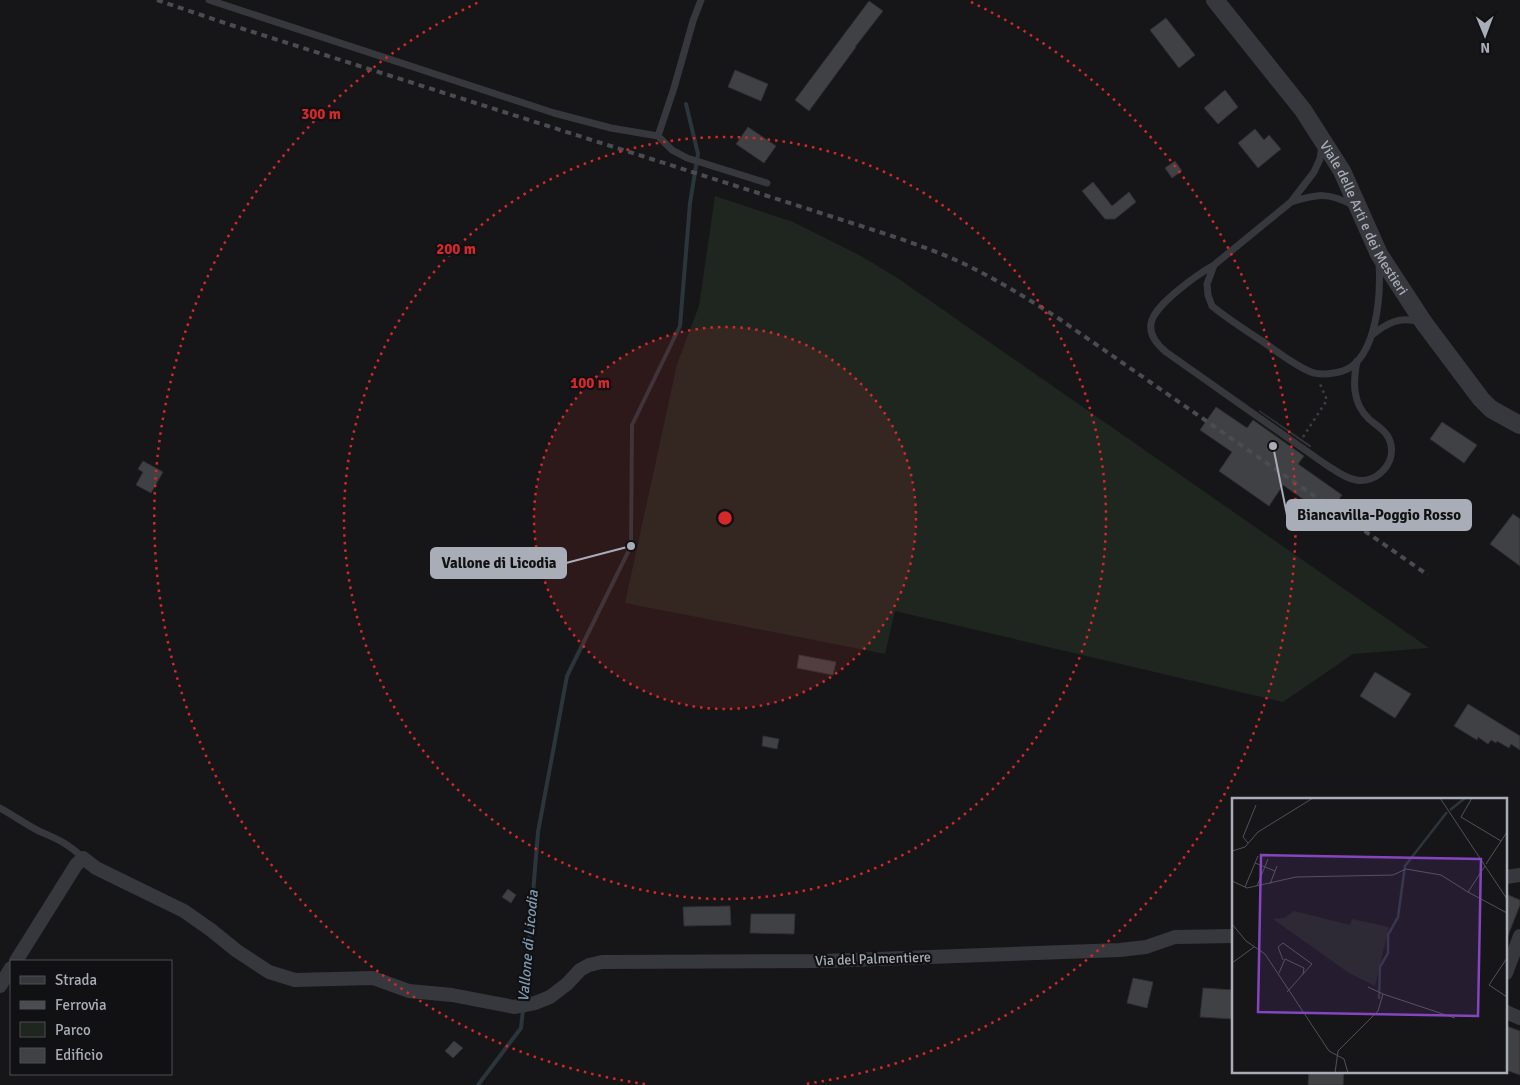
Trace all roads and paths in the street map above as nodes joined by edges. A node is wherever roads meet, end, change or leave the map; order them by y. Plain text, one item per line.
1 (209, 0) edge
2 (701, 0) edge
3 (1215, 0) edge
4 (658, 136) junction
5 (1322, 139) junction
6 (766, 183) dead end
7 (1291, 202) junction
8 (1359, 208) junction
9 (1379, 254) junction
10 (1214, 265) junction
11 (1424, 323) junction
12 (1372, 335) junction
13 (1358, 361) junction
14 (1312, 372) junction
15 (1520, 425) edge
16 (1298, 444) junction
17 (0, 808) edge
18 (82, 858) junction
19 (1232, 936) edge
20 (1520, 936) edge
21 (17, 960) edge
22 (1508, 969) edge
23 (10, 970) edge
24 (0, 986) edge
25 (1508, 1013) edge
26 (1520, 1018) edge

1 - 4 lane
2 - 4 lane
3 - 5 street, Viale delle Arti e dei Mestieri
4 - 6 lane
5 - 7 lane
5 - 8 street, Viale delle Arti e dei Mestieri
7 - 8 lane
7 - 10 lane
8 - 9 street, Viale delle Arti e dei Mestieri
9 - 11 street, Viale delle Arti e dei Mestieri
9 - 12 lane
10 - 14 lane
10 - 16 lane
11 - 12 lane
11 - 15 street, Viale delle Arti e dei Mestieri
12 - 13 lane
13 - 14 lane
13 - 16 lane
14 - 16 path
17 - 18 lane
18 - 19 street, Via del Palmentiere
18 - 21 street
20 - 22 street
23 - 24 street
25 - 26 street

